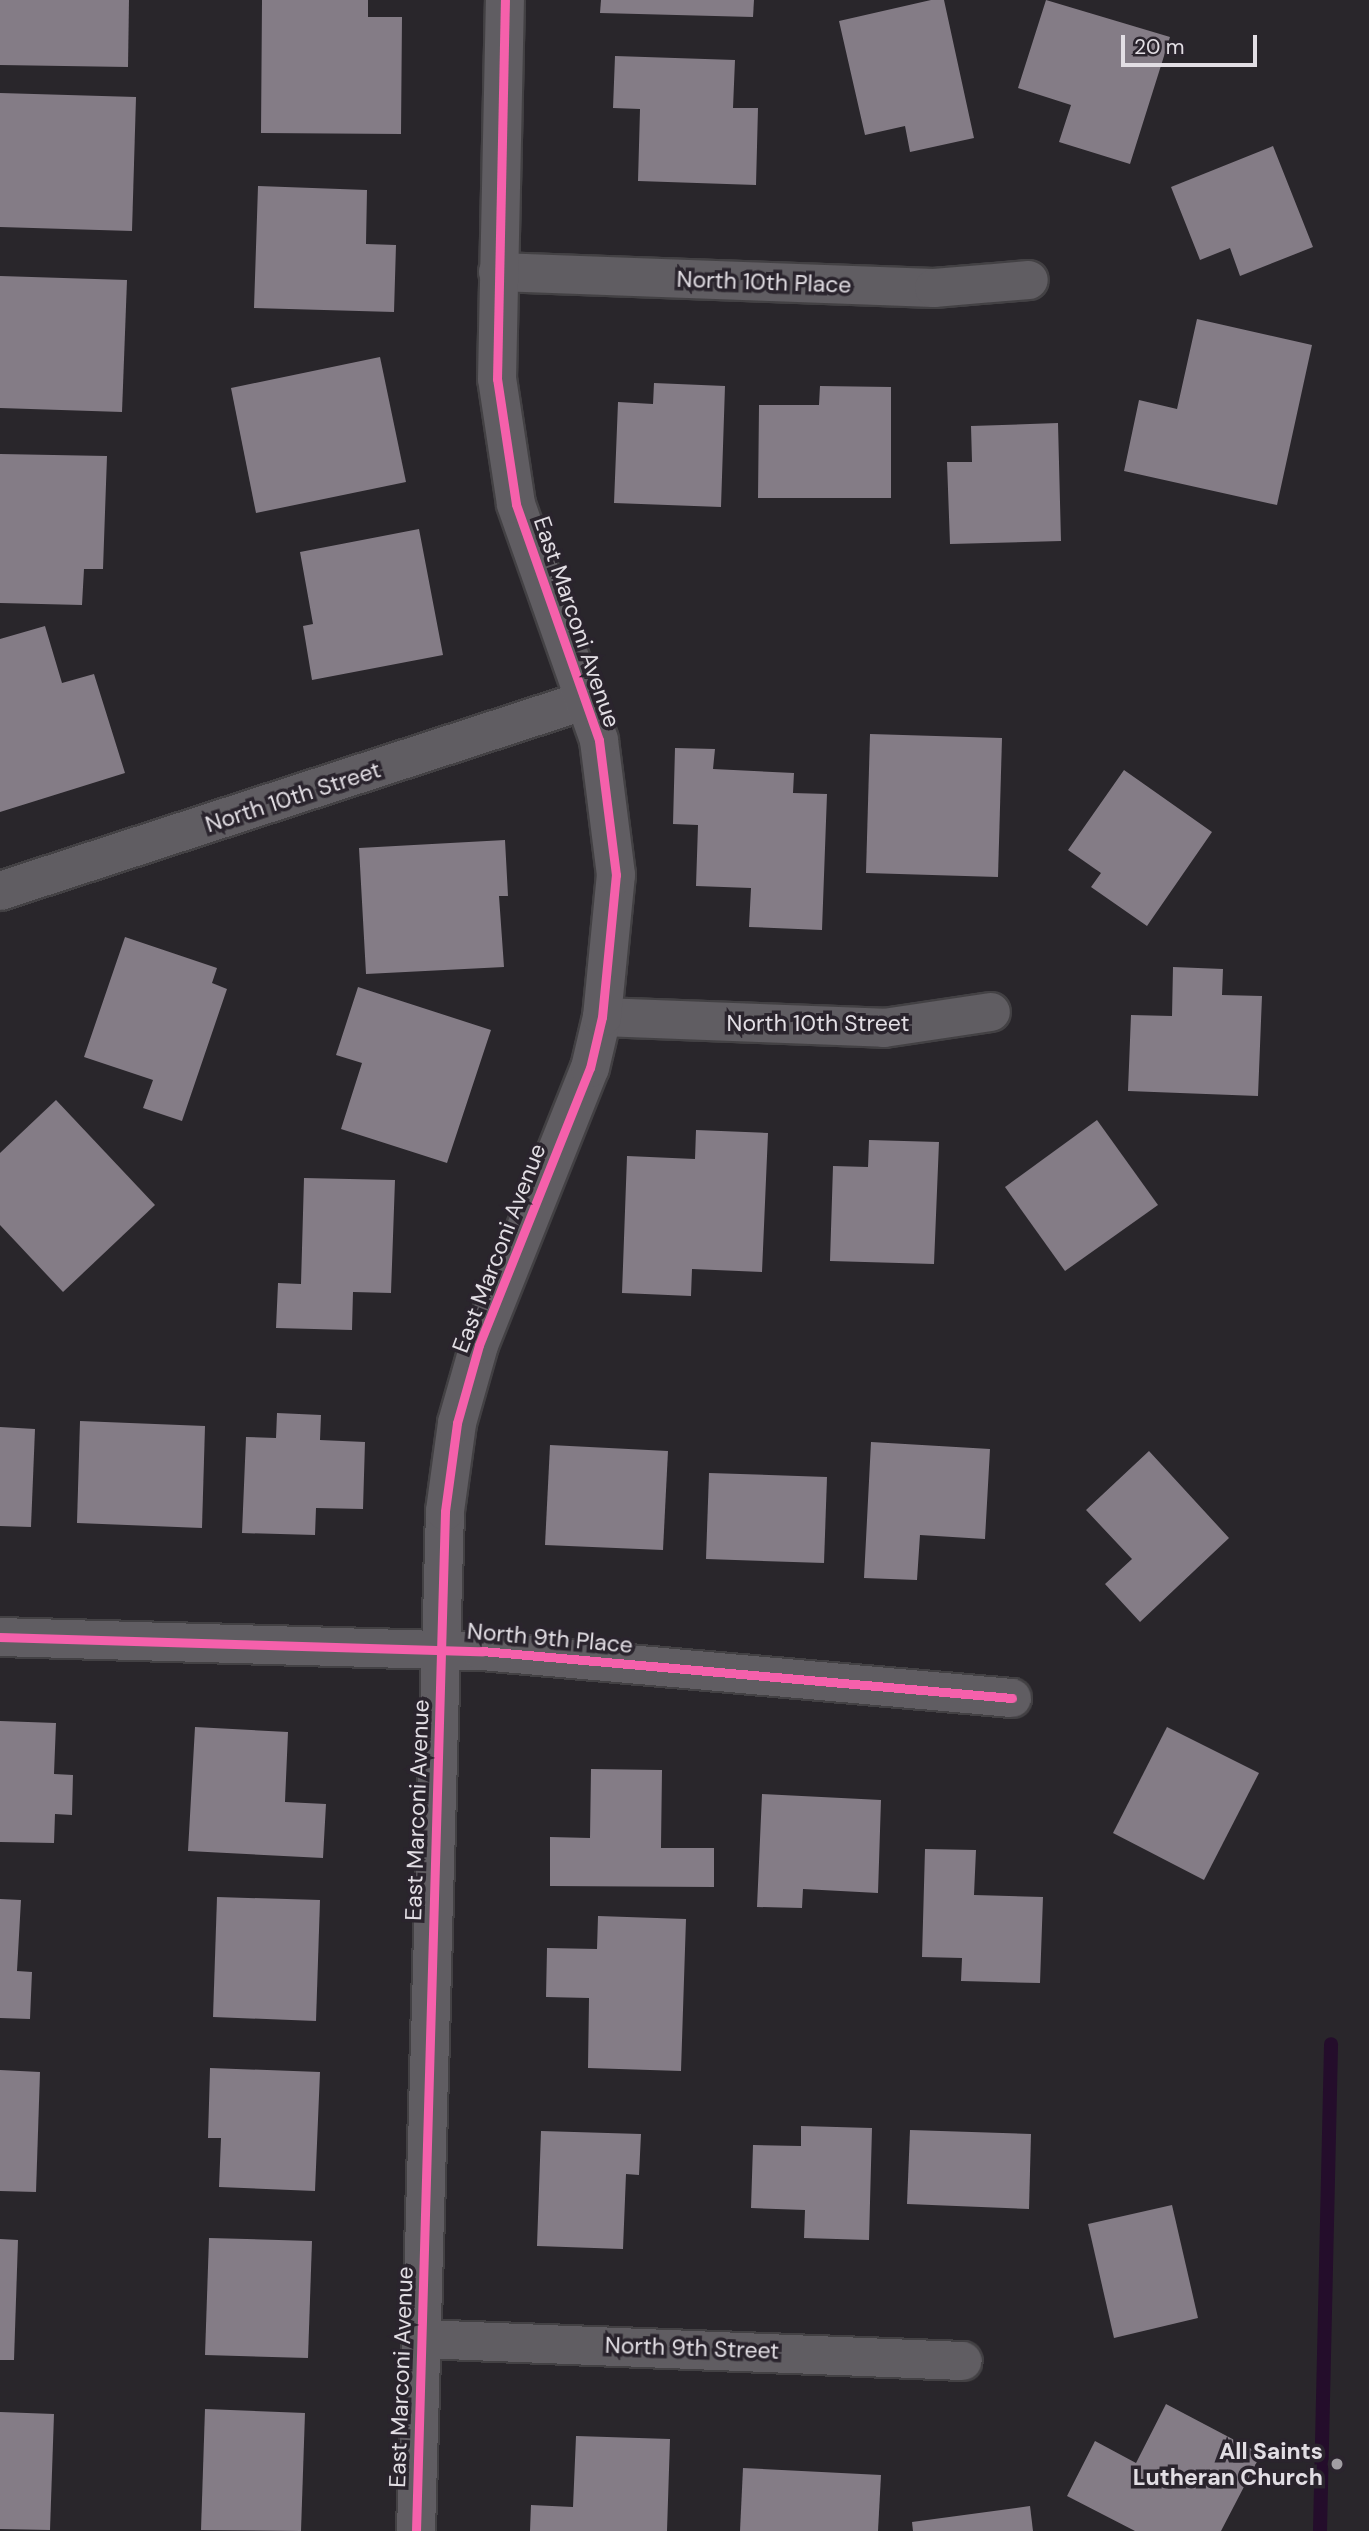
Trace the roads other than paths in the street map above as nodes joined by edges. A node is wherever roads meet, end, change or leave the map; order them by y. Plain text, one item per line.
1 (505, 0) edge
2 (498, 272) junction
3 (1029, 280) dead end
4 (586, 700) junction
5 (0, 891) edge
6 (991, 1012) dead end
7 (602, 1017) junction
8 (0, 1637) edge
9 (441, 1649) junction
10 (1012, 1698) dead end
11 (422, 2339) junction
12 (963, 2361) dead end
13 (416, 2531) edge

1 - 2 street, East Marconi Avenue
2 - 3 street, North 10th Place
2 - 4 street, East Marconi Avenue
4 - 5 street, North 10th Street
4 - 7 street, East Marconi Avenue
6 - 7 street, North 10th Street
7 - 9 street, East Marconi Avenue
8 - 9 street, North 9th Place
9 - 10 street, North 9th Place
9 - 11 street, East Marconi Avenue
11 - 12 street, North 9th Street
11 - 13 street, East Marconi Avenue

